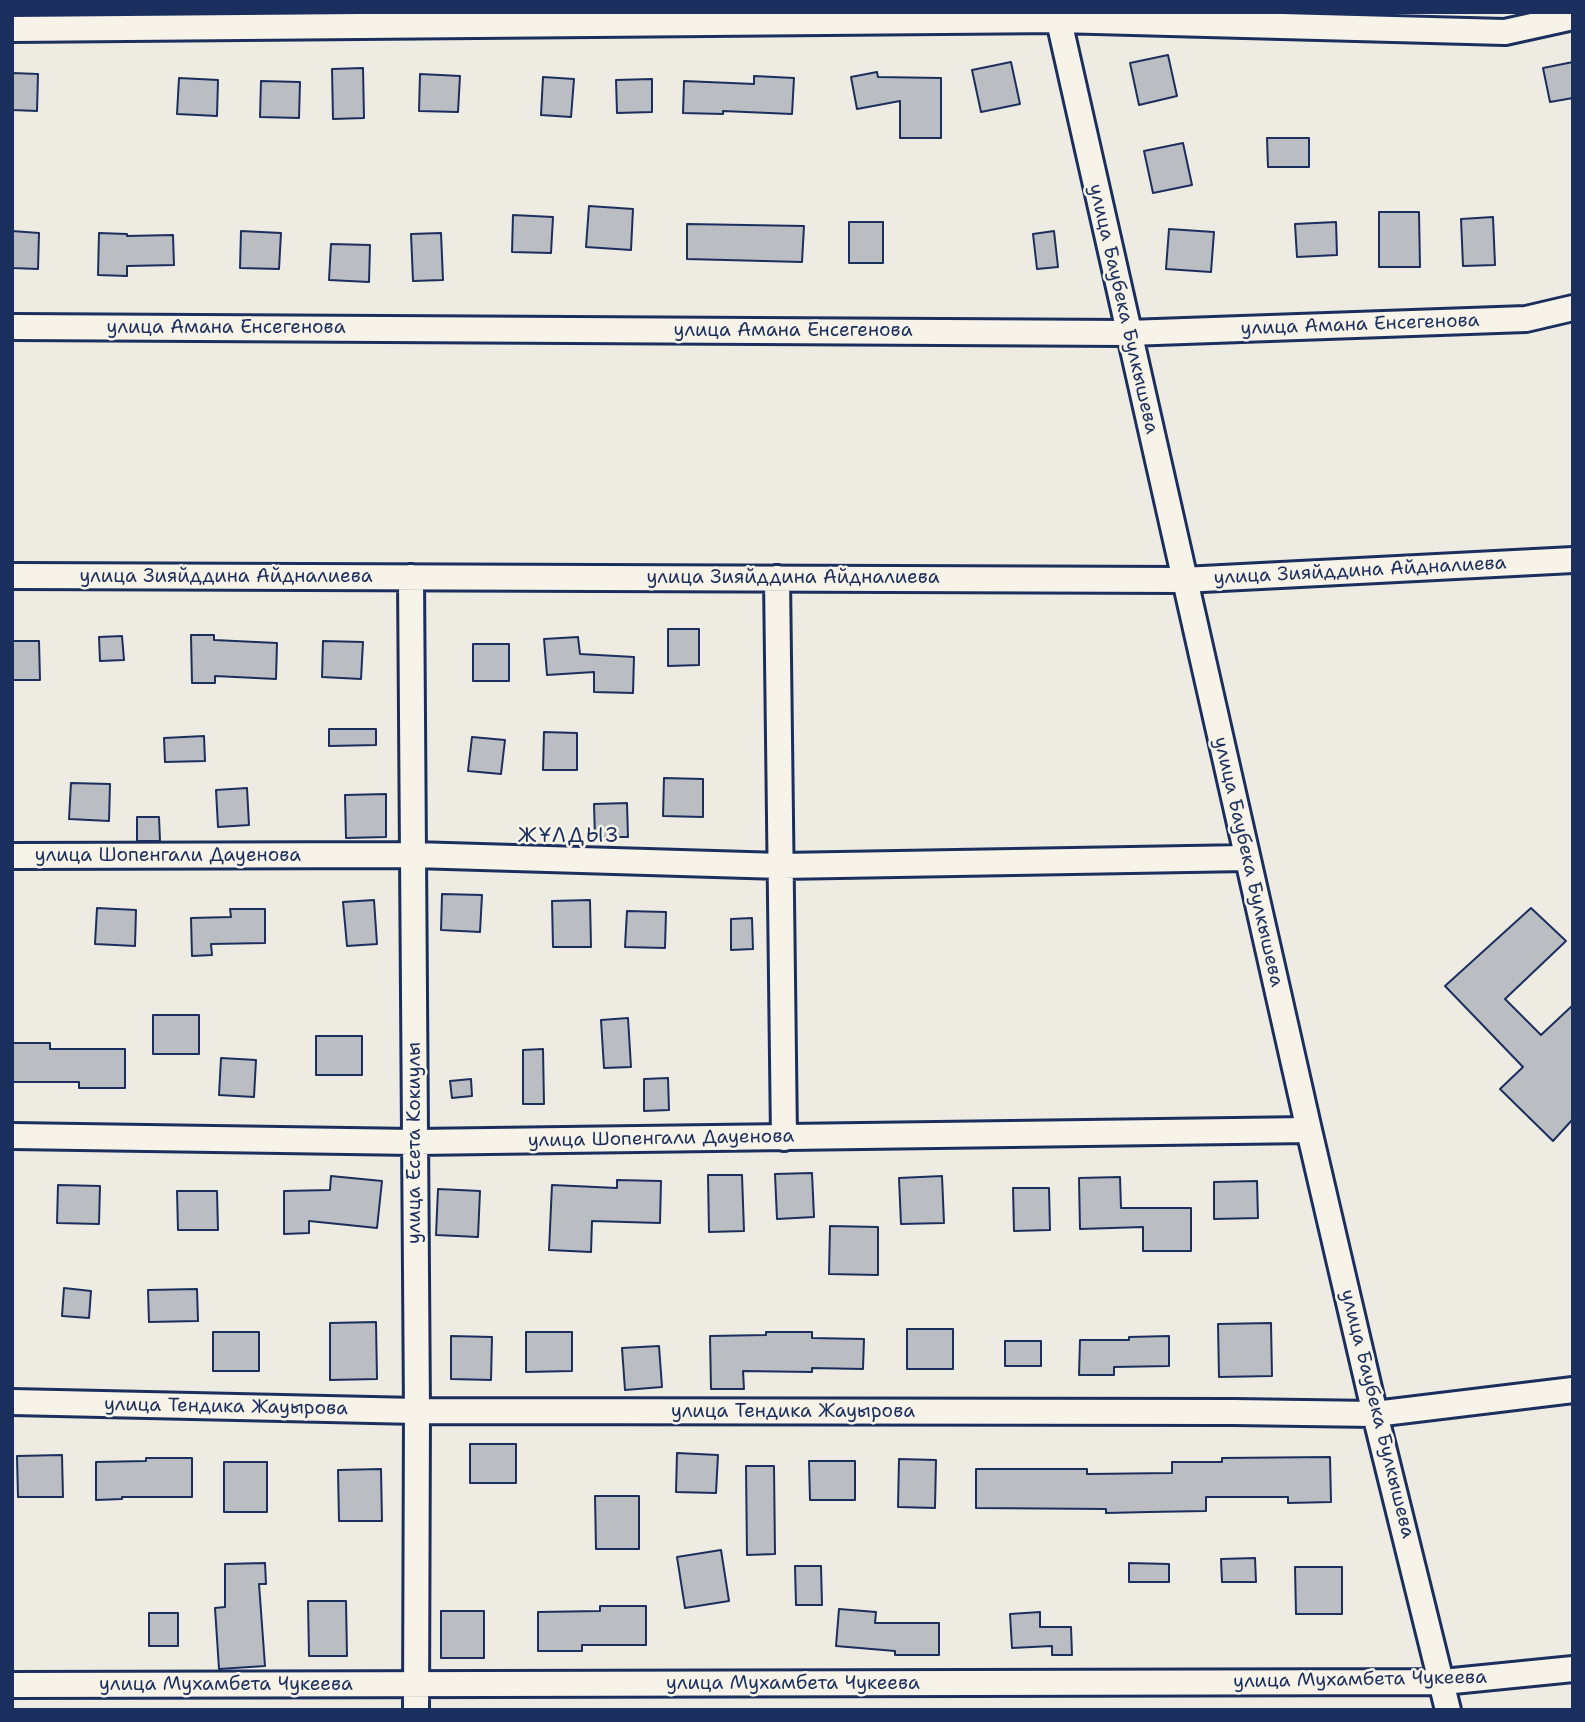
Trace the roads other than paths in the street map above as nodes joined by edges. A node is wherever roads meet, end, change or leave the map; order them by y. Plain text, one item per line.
1 (1057, 16) edge
2 (1573, 17) edge
3 (12, 29) edge
4 (1573, 308) edge
5 (12, 327) edge
6 (1128, 333) junction
7 (1573, 561) edge
8 (12, 576) edge
9 (411, 577) junction
10 (778, 578) junction
11 (1183, 580) junction
12 (414, 855) junction
13 (12, 856) edge
14 (1247, 858) junction
15 (781, 866) junction
16 (1310, 1130) junction
17 (12, 1136) edge
18 (784, 1138) junction
19 (415, 1142) junction
20 (1573, 1390) edge
21 (12, 1402) edge
22 (417, 1411) junction
23 (1376, 1414) junction
24 (1573, 1669) edge
25 (1443, 1682) junction
26 (12, 1685) edge
27 (415, 1685) junction
28 (416, 1710) edge
29 (1448, 1710) edge

1 - 2 street
1 - 3 street
1 - 6 street, улица Баубека Булкышева
4 - 6 street, улица Амана Енсегенова
5 - 6 street, улица Амана Енсегенова
6 - 11 street, улица Баубека Булкышева
7 - 11 street, улица Зияйддина Айдналиева
8 - 9 street, улица Зияйддина Айдналиева
9 - 10 street, улица Зияйддина Айдналиева
9 - 12 street, улица Есета Кокиулы
10 - 11 street, улица Зияйддина Айдналиева
10 - 15 street
11 - 14 street, улица Баубека Булкышева
12 - 13 street, улица Шопенгали Дауенова
12 - 15 street, улица Шопенгали Дауенова
12 - 19 street, улица Есета Кокиулы
14 - 15 street, улица Шопенгали Дауенова
14 - 16 street, улица Баубека Булкышева
15 - 18 street
16 - 18 street, улица Шопенгали Дауенова
16 - 23 street, улица Баубека Булкышева
17 - 19 street, улица Шопенгали Дауенова
18 - 19 street, улица Шопенгали Дауенова
19 - 22 street, улица Есета Кокиулы
20 - 23 street, улица Тендика Жауырова
21 - 22 street, улица Тендика Жауырова
22 - 23 street, улица Тендика Жауырова
22 - 27 street, улица Есета Кокиулы
23 - 25 street, улица Баубека Булкышева
24 - 25 street, улица Мухамбета Чукеева
25 - 27 street, улица Мухамбета Чукеева
25 - 29 street, улица Баубека Булкышева
26 - 27 street, улица Мухамбета Чукеева
27 - 28 street, улица Есета Кокиулы

